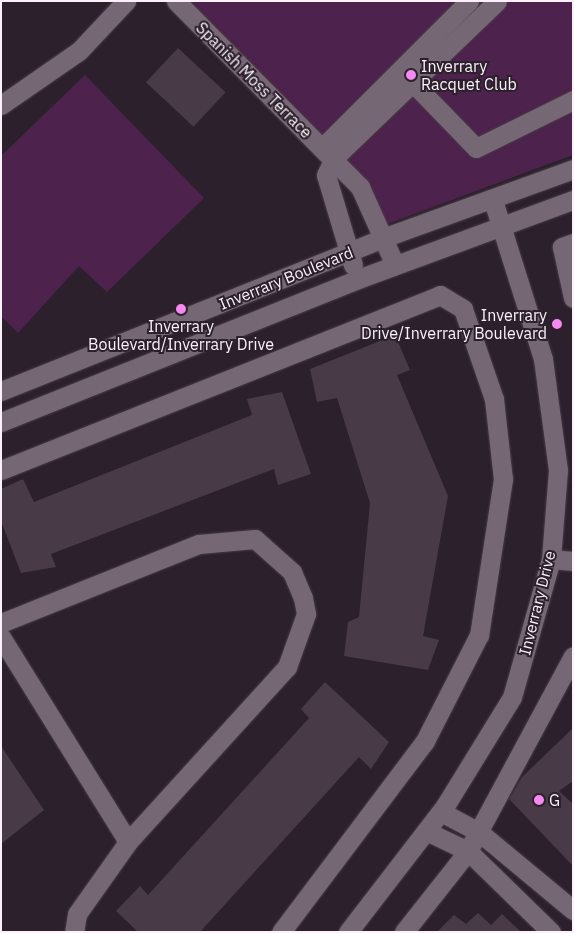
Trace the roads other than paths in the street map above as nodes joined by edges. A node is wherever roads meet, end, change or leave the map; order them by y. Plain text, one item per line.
1 (126, 1) edge
2 (176, 1) edge
3 (469, 1) edge
4 (497, 1) edge
5 (403, 66) junction
6 (416, 82) junction
7 (573, 100) edge
8 (1, 105) edge
9 (328, 153) junction
10 (573, 169) edge
11 (493, 200) junction
12 (573, 200) edge
13 (503, 225) junction
14 (382, 239) junction
15 (573, 243) edge
16 (349, 253) junction
17 (395, 265) junction
18 (358, 279) junction
19 (573, 298) edge
20 (1, 391) edge
21 (1, 422) edge
22 (1, 470) edge
23 (566, 491) edge
24 (551, 559) junction
25 (573, 561) edge
26 (1, 623) edge
27 (1, 637) edge
28 (573, 656) edge
29 (441, 812) junction
30 (426, 831) junction
31 (479, 832) junction
32 (128, 842) junction
33 (468, 851) junction
34 (573, 910) edge
35 (74, 932) edge
36 (281, 932) edge
37 (348, 932) edge
38 (404, 932) edge
39 (551, 932) edge

1 - 8 street
2 - 9 street, Spanish Moss Terrace
3 - 5 street
4 - 6 street
5 - 6 street
5 - 9 street
6 - 7 street
6 - 9 street
9 - 14 street, Spanish Moss Terrace
9 - 16 street
10 - 11 street, Inverrary Boulevard
11 - 13 street, Inverrary Drive
11 - 14 street, Inverrary Boulevard
12 - 13 street, Inverrary Boulevard
13 - 17 street, Inverrary Boulevard
13 - 23 street, Inverrary Drive
14 - 16 street, Inverrary Boulevard
14 - 17 street, Spanish Moss Terrace
15 - 19 street
16 - 18 street
16 - 20 street, Inverrary Boulevard
17 - 18 street, Inverrary Boulevard
18 - 21 street, Inverrary Boulevard
22 - 36 street
23 - 24 street, Inverrary Drive
24 - 25 street
24 - 29 street, Inverrary Drive
26 - 32 street
27 - 32 street
28 - 31 street
29 - 30 street, Inverrary Drive
29 - 31 street
30 - 33 street
30 - 37 street, Inverrary Drive
31 - 33 street
31 - 34 street
32 - 35 street
33 - 38 street
33 - 39 street

